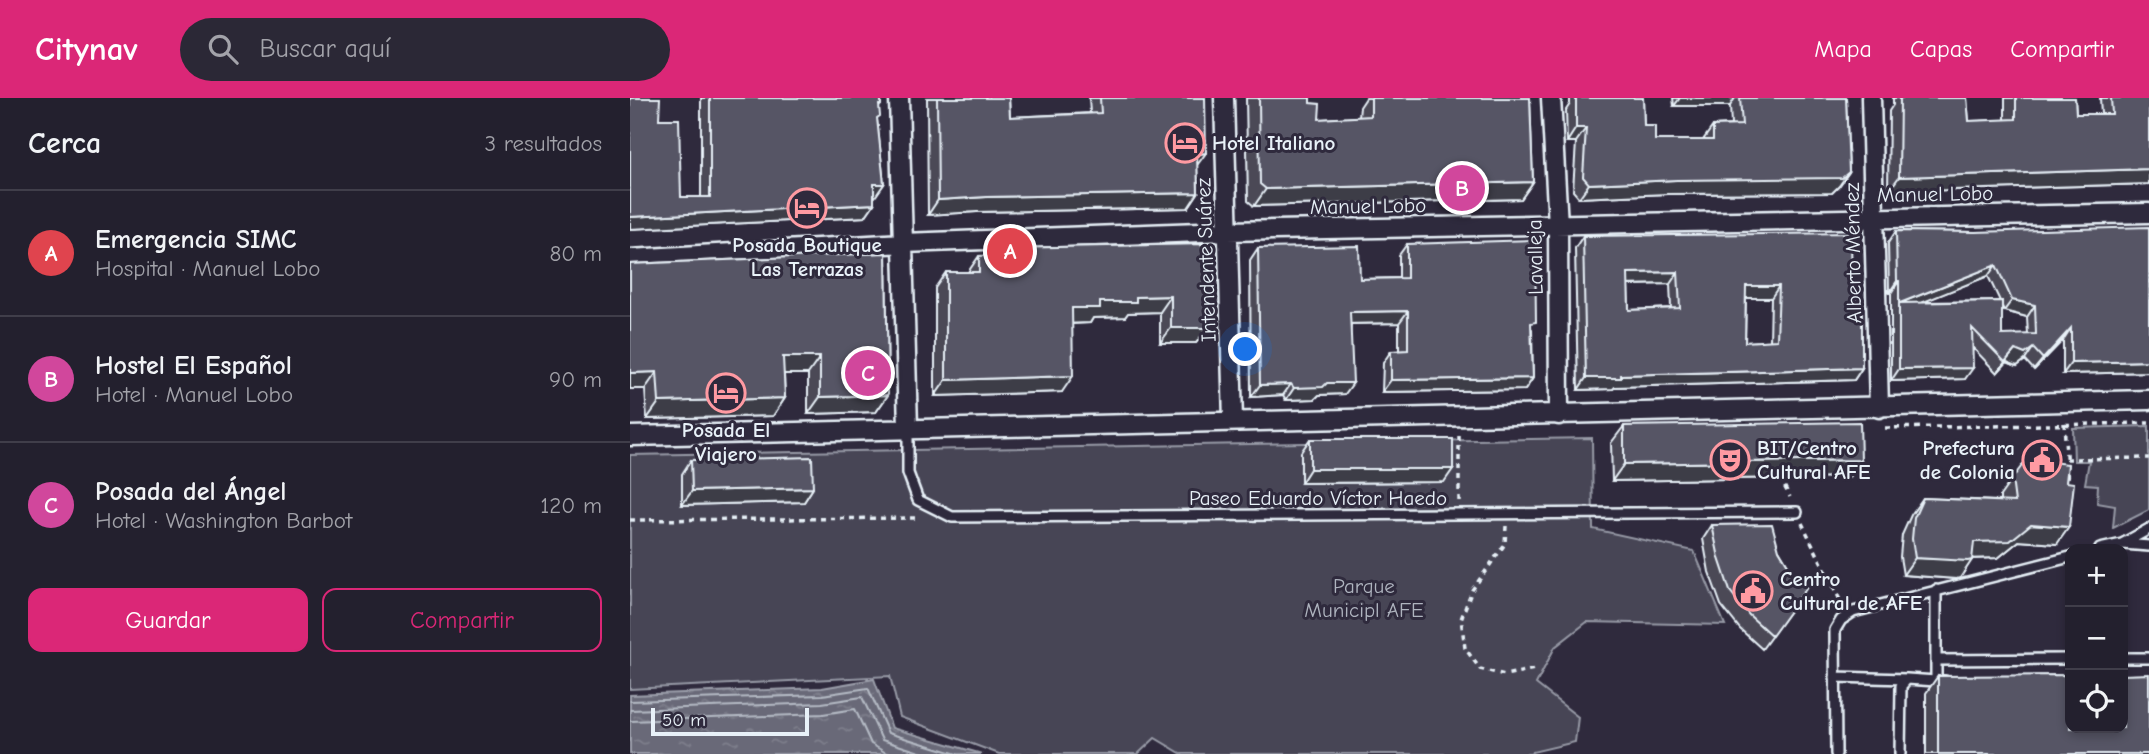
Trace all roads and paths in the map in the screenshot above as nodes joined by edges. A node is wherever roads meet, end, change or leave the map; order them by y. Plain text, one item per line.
1 (899, 98) edge
2 (1224, 98) edge
3 (1551, 98) edge
4 (1871, 98) edge
5 (2149, 213) edge
6 (1875, 218) junction
7 (1558, 225) junction
8 (1228, 231) junction
9 (903, 243) junction
10 (630, 259) edge
11 (2149, 400) edge
12 (2063, 403) junction
13 (1879, 408) junction
14 (1559, 415) junction
15 (1459, 417) junction
16 (1233, 421) junction
17 (908, 428) junction
18 (630, 436) edge
19 (2149, 458) edge
20 (2066, 459) junction
21 (1780, 478) edge
22 (2068, 494) edge
23 (1797, 512) junction
24 (1460, 514) junction
25 (1506, 514) junction
26 (952, 517) junction
27 (630, 520) edge
28 (2149, 529) edge
29 (2122, 544) edge
30 (2128, 544) edge
31 (2149, 546) edge
32 (2065, 558) edge
33 (1936, 590) junction
34 (1847, 616) junction
35 (2128, 658) edge
36 (2149, 658) edge
37 (2065, 659) edge
38 (1936, 660) junction
39 (1535, 669) dead end
40 (1835, 677) junction
41 (1907, 679) junction
42 (1936, 681) junction
43 (1949, 681) edge
44 (1836, 754) edge
45 (1900, 754) edge

1 - 9 street
2 - 8 street, Intendente Suárez
3 - 7 street, Lavalleja
4 - 6 street, Alberto Méndez
5 - 6 street, Manuel Lobo
6 - 7 street, Manuel Lobo
6 - 13 street, Alberto Méndez
7 - 8 street, Manuel Lobo
7 - 14 street, Lavalleja
8 - 9 street, Manuel Lobo
8 - 16 street, Intendente Suárez
9 - 10 street, Manuel Lobo
9 - 17 street
11 - 12 street
12 - 13 street
12 - 20 path
13 - 14 street
14 - 15 street
15 - 16 street
15 - 24 path
16 - 17 street
17 - 18 street
17 - 26 lane, Paseo Eduardo Víctor Haedo
19 - 20 path
20 - 22 path
21 - 23 path
23 - 25 lane, Paseo Eduardo Víctor Haedo
23 - 34 path
24 - 25 lane, Paseo Eduardo Víctor Haedo
24 - 26 lane, Paseo Eduardo Víctor Haedo
25 - 39 path
26 - 27 path
28 - 29 lane
30 - 31 lane
32 - 33 lane
33 - 34 lane
33 - 38 lane
34 - 40 lane
35 - 36 lane
37 - 38 lane
38 - 42 lane
40 - 41 lane
40 - 44 lane
41 - 42 lane
41 - 45 lane
42 - 43 lane

